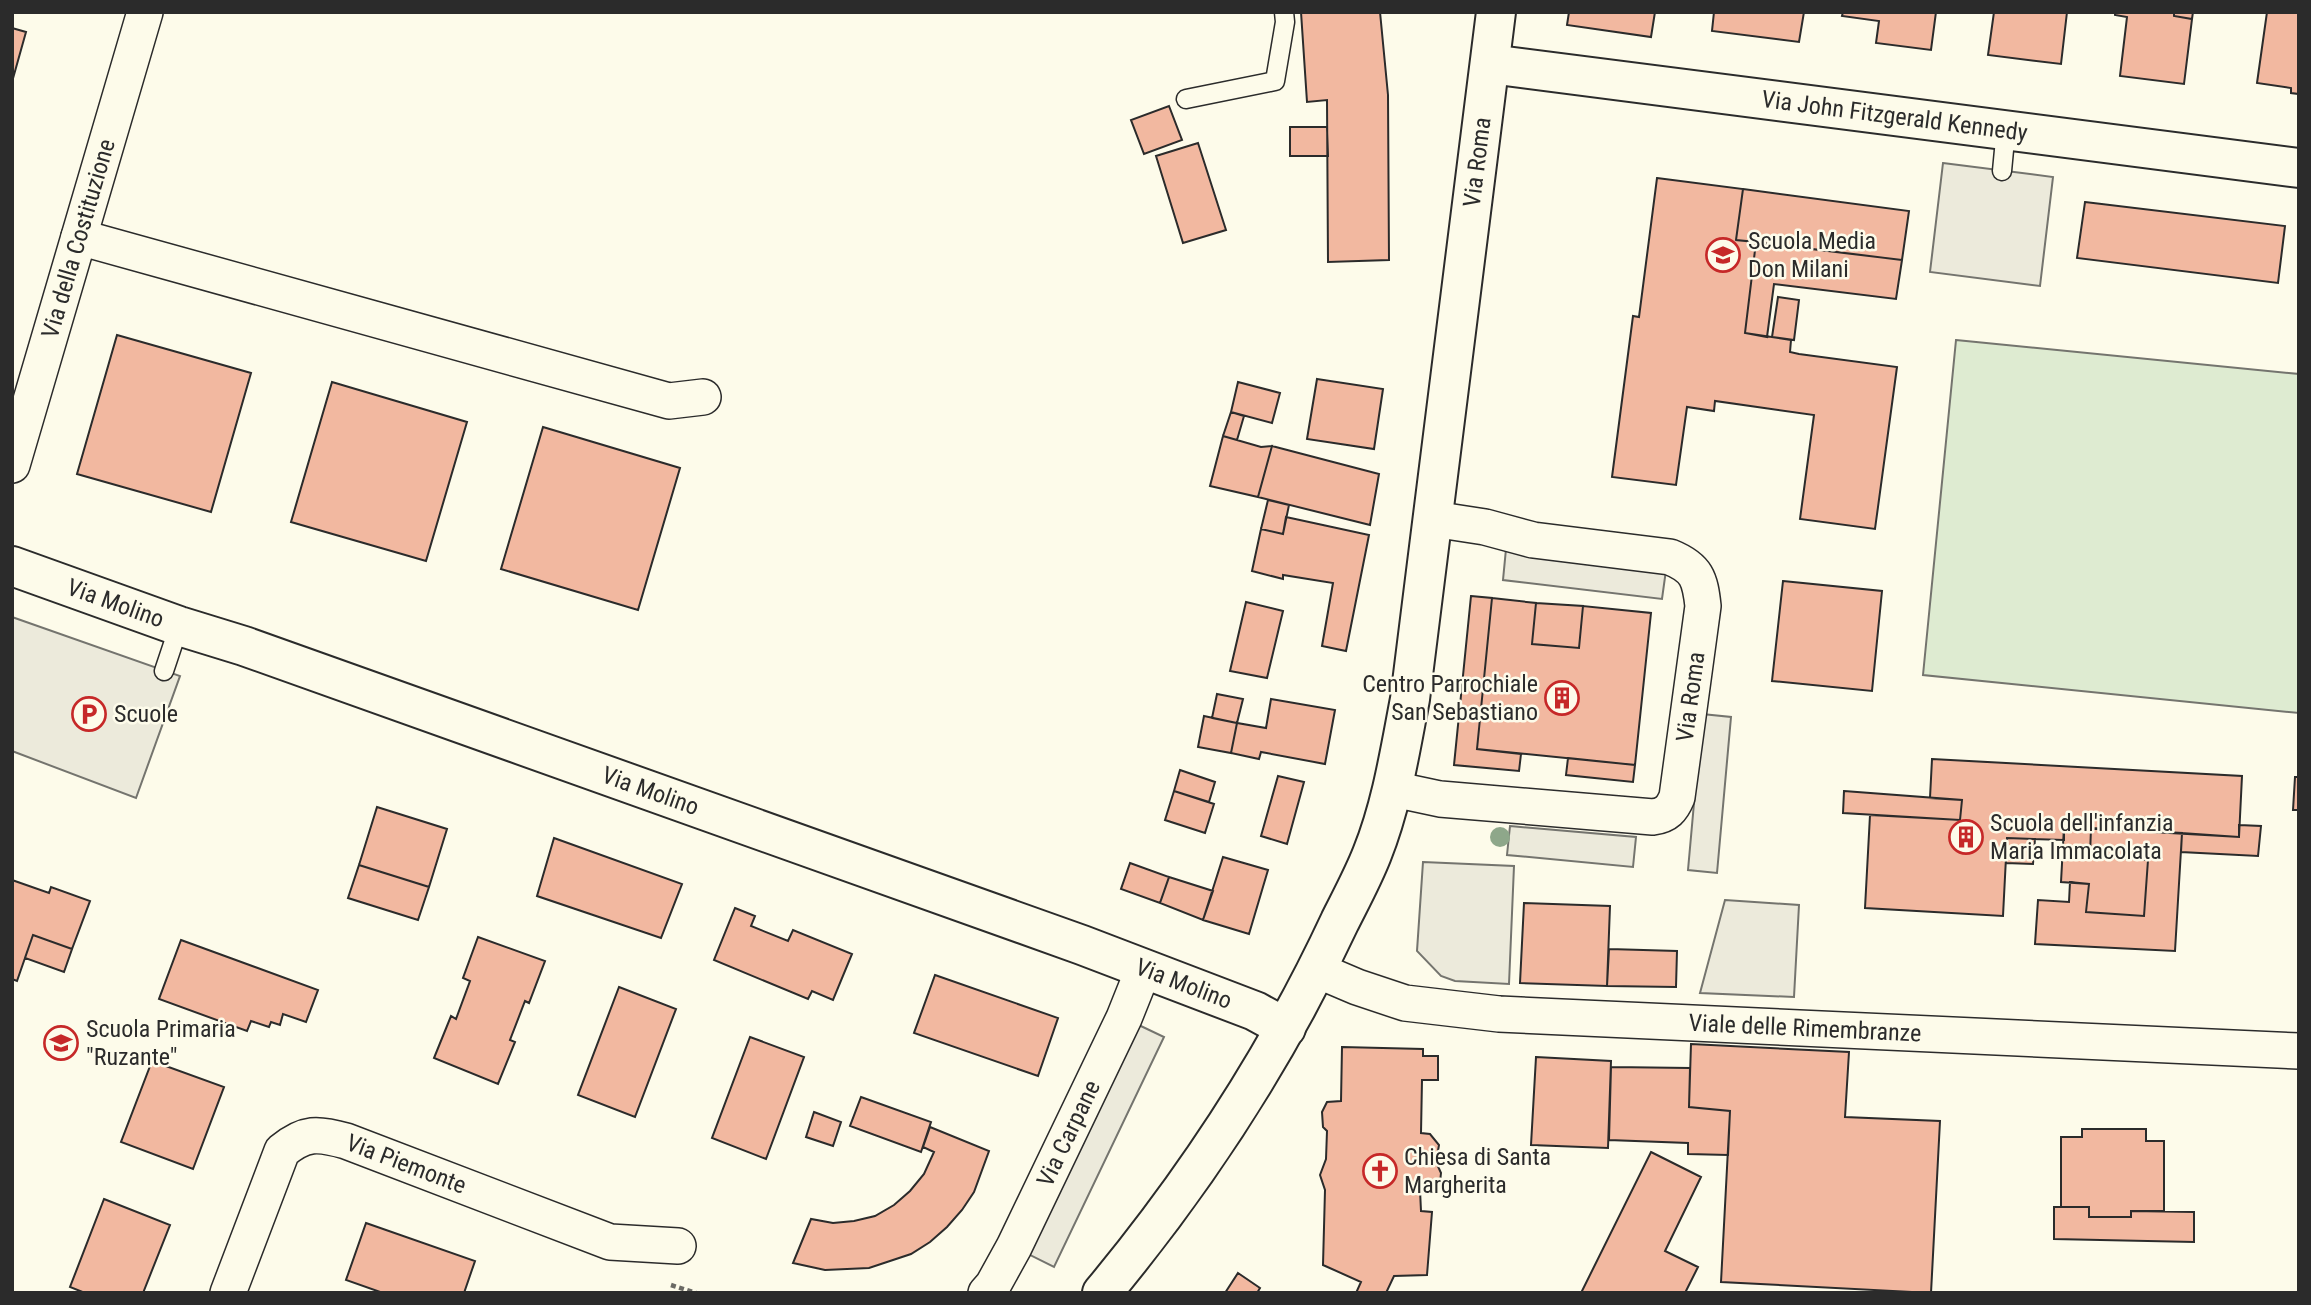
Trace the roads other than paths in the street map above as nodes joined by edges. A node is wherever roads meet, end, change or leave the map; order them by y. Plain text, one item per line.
1 (145, 12) edge
2 (1284, 12) edge
3 (1496, 12) edge
4 (1490, 64) junction
5 (1186, 99) dead end
6 (2006, 129) junction
7 (2299, 168) edge
8 (2002, 171) dead end
9 (79, 237) junction
10 (703, 397) dead end
11 (12, 466) edge
12 (1433, 519) junction
13 (12, 566) edge
14 (179, 626) junction
15 (164, 671) dead end
16 (1393, 789) junction
17 (1144, 968) junction
18 (1317, 970) junction
19 (1286, 1028) junction
20 (2299, 1051) edge
21 (678, 1246) dead end
22 (994, 1290) edge
23 (228, 1293) edge
24 (1102, 1293) edge

1 - 9 street, Via della Costituzione
2 - 5 lane
3 - 4 street, Via Roma
4 - 6 street, Via John Fitzgerald Kennedy
4 - 12 street, Via Roma
6 - 7 street, Via John Fitzgerald Kennedy
6 - 8 lane
9 - 10 street
9 - 11 street, Via della Costituzione
12 - 16 street, Via Roma
12 - 16 street, Via Roma
13 - 14 street, Via Molino
14 - 15 lane
14 - 17 street, Via Molino
16 - 18 street, Via Roma
17 - 19 street, Via Molino
17 - 22 street, Via Carpane
18 - 19 street, Via Roma
18 - 20 street, Viale delle Rimembranze
19 - 24 street
21 - 23 street, Via Piemonte

